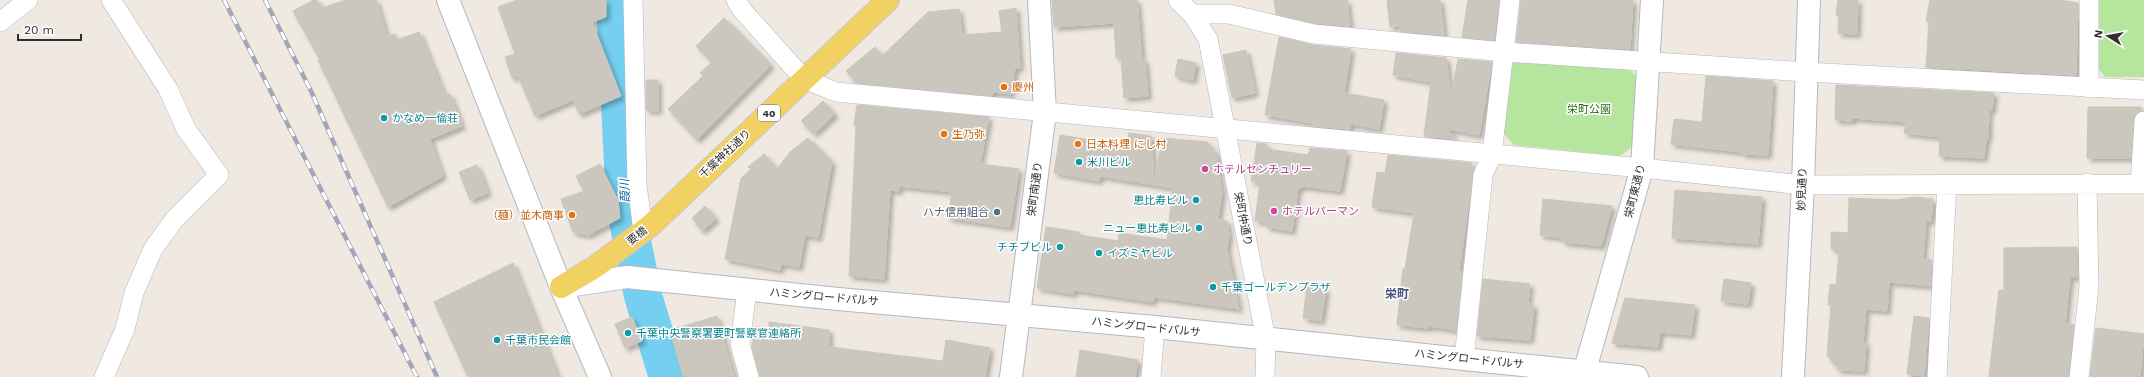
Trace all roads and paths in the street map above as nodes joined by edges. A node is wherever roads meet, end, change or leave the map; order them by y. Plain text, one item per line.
1 (28, 0) edge
2 (111, 0) edge
3 (448, 0) edge
4 (633, 0) edge
5 (736, 0) edge
6 (888, 0) edge
7 (1038, 0) edge
8 (1178, 0) edge
9 (1510, 0) edge
10 (1652, 0) edge
11 (1809, 0) edge
12 (2089, 0) edge
13 (1192, 14) junction
14 (0, 22) edge
15 (1504, 52) junction
16 (1649, 62) junction
17 (1806, 72) junction
18 (804, 80) junction
19 (2089, 88) junction
20 (2144, 90) edge
21 (1045, 112) junction
22 (2144, 121) edge
23 (1226, 130) junction
24 (1492, 154) junction
25 (1642, 168) junction
26 (2087, 183) junction
27 (1947, 184) junction
28 (2142, 184) edge
29 (1803, 185) junction
30 (646, 229) junction
31 (561, 286) junction
32 (747, 290) junction
33 (1019, 315) junction
34 (1155, 328) junction
35 (1266, 340) junction
36 (1464, 358) junction
37 (1584, 374) edge
38 (104, 377) edge
39 (600, 377) edge
40 (749, 377) edge
41 (1011, 377) edge
42 (1151, 377) edge
43 (1265, 377) edge
44 (1637, 377) edge
45 (1793, 377) edge
46 (1937, 377) edge
47 (2079, 377) edge

1 - 14 street
2 - 38 street
3 - 31 street
4 - 30 street
5 - 18 street
6 - 18 main road, 千葉神社通り / 40
7 - 21 street, 栄町南通り
8 - 13 street, 栄町仲通り
9 - 15 street
10 - 16 street, 栄町東通り
11 - 17 street, 妙見通り
12 - 19 street
13 - 15 street
13 - 23 street, 栄町仲通り
15 - 16 street
15 - 24 street
16 - 17 street
16 - 25 street, 栄町東通り
17 - 19 street
17 - 29 street, 妙見通り
18 - 21 street
18 - 30 main road, 千葉神社通り / 40
19 - 20 street
21 - 23 street
21 - 33 street, 栄町南通り
22 - 28 street
23 - 24 street
23 - 35 street, 栄町仲通り
24 - 25 street
24 - 36 street
25 - 29 street
25 - 37 street, 栄町東通り
26 - 27 street
26 - 28 street
26 - 47 street
27 - 29 street
27 - 46 street
29 - 45 street, 妙見通り
30 - 31 main road, 要橋 / 40
31 - 32 street, ハミングロードパルサ
31 - 39 street
32 - 33 street, ハミングロードパルサ
32 - 40 street
33 - 34 street, ハミングロードパルサ
33 - 41 street, 栄町南通り
34 - 35 street, ハミングロードパルサ
34 - 42 street
35 - 36 street, ハミングロードパルサ
35 - 43 street, 栄町仲通り
36 - 37 street, ハミングロードパルサ
37 - 44 street, ハミングロードパルサ

